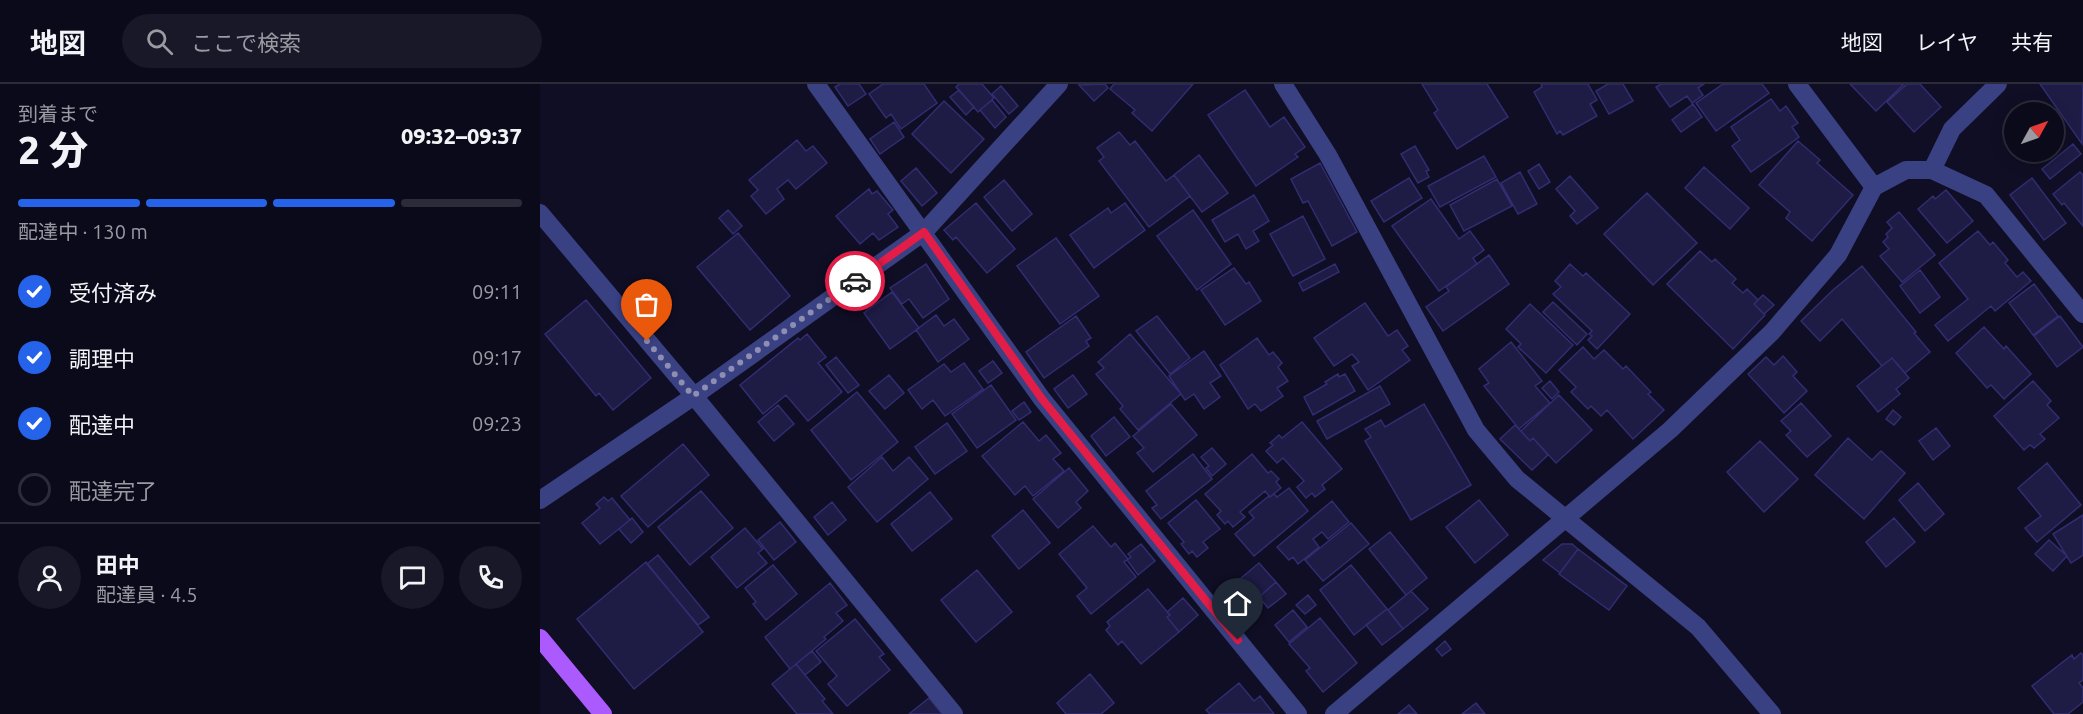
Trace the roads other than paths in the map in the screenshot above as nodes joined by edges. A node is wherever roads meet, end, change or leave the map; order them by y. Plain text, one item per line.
1 (816, 84) edge
2 (1059, 84) edge
3 (1283, 84) edge
4 (1797, 84) edge
5 (1998, 84) edge
6 (1932, 170) junction
7 (1874, 187) junction
8 (540, 213) edge
9 (924, 232) junction
10 (2083, 314) edge
11 (693, 396) junction
12 (540, 500) edge
13 (1565, 520) junction
14 (540, 638) edge
15 (603, 714) edge
16 (954, 714) edge
17 (1298, 714) edge
18 (1334, 714) edge
19 (1772, 714) edge

1 - 9 street
2 - 9 street
3 - 13 street
4 - 7 street
5 - 6 street
6 - 7 street
6 - 10 street
7 - 13 street
8 - 11 street
9 - 11 street
9 - 17 street
11 - 12 street
11 - 16 street
13 - 18 street
13 - 19 street
14 - 15 main road

